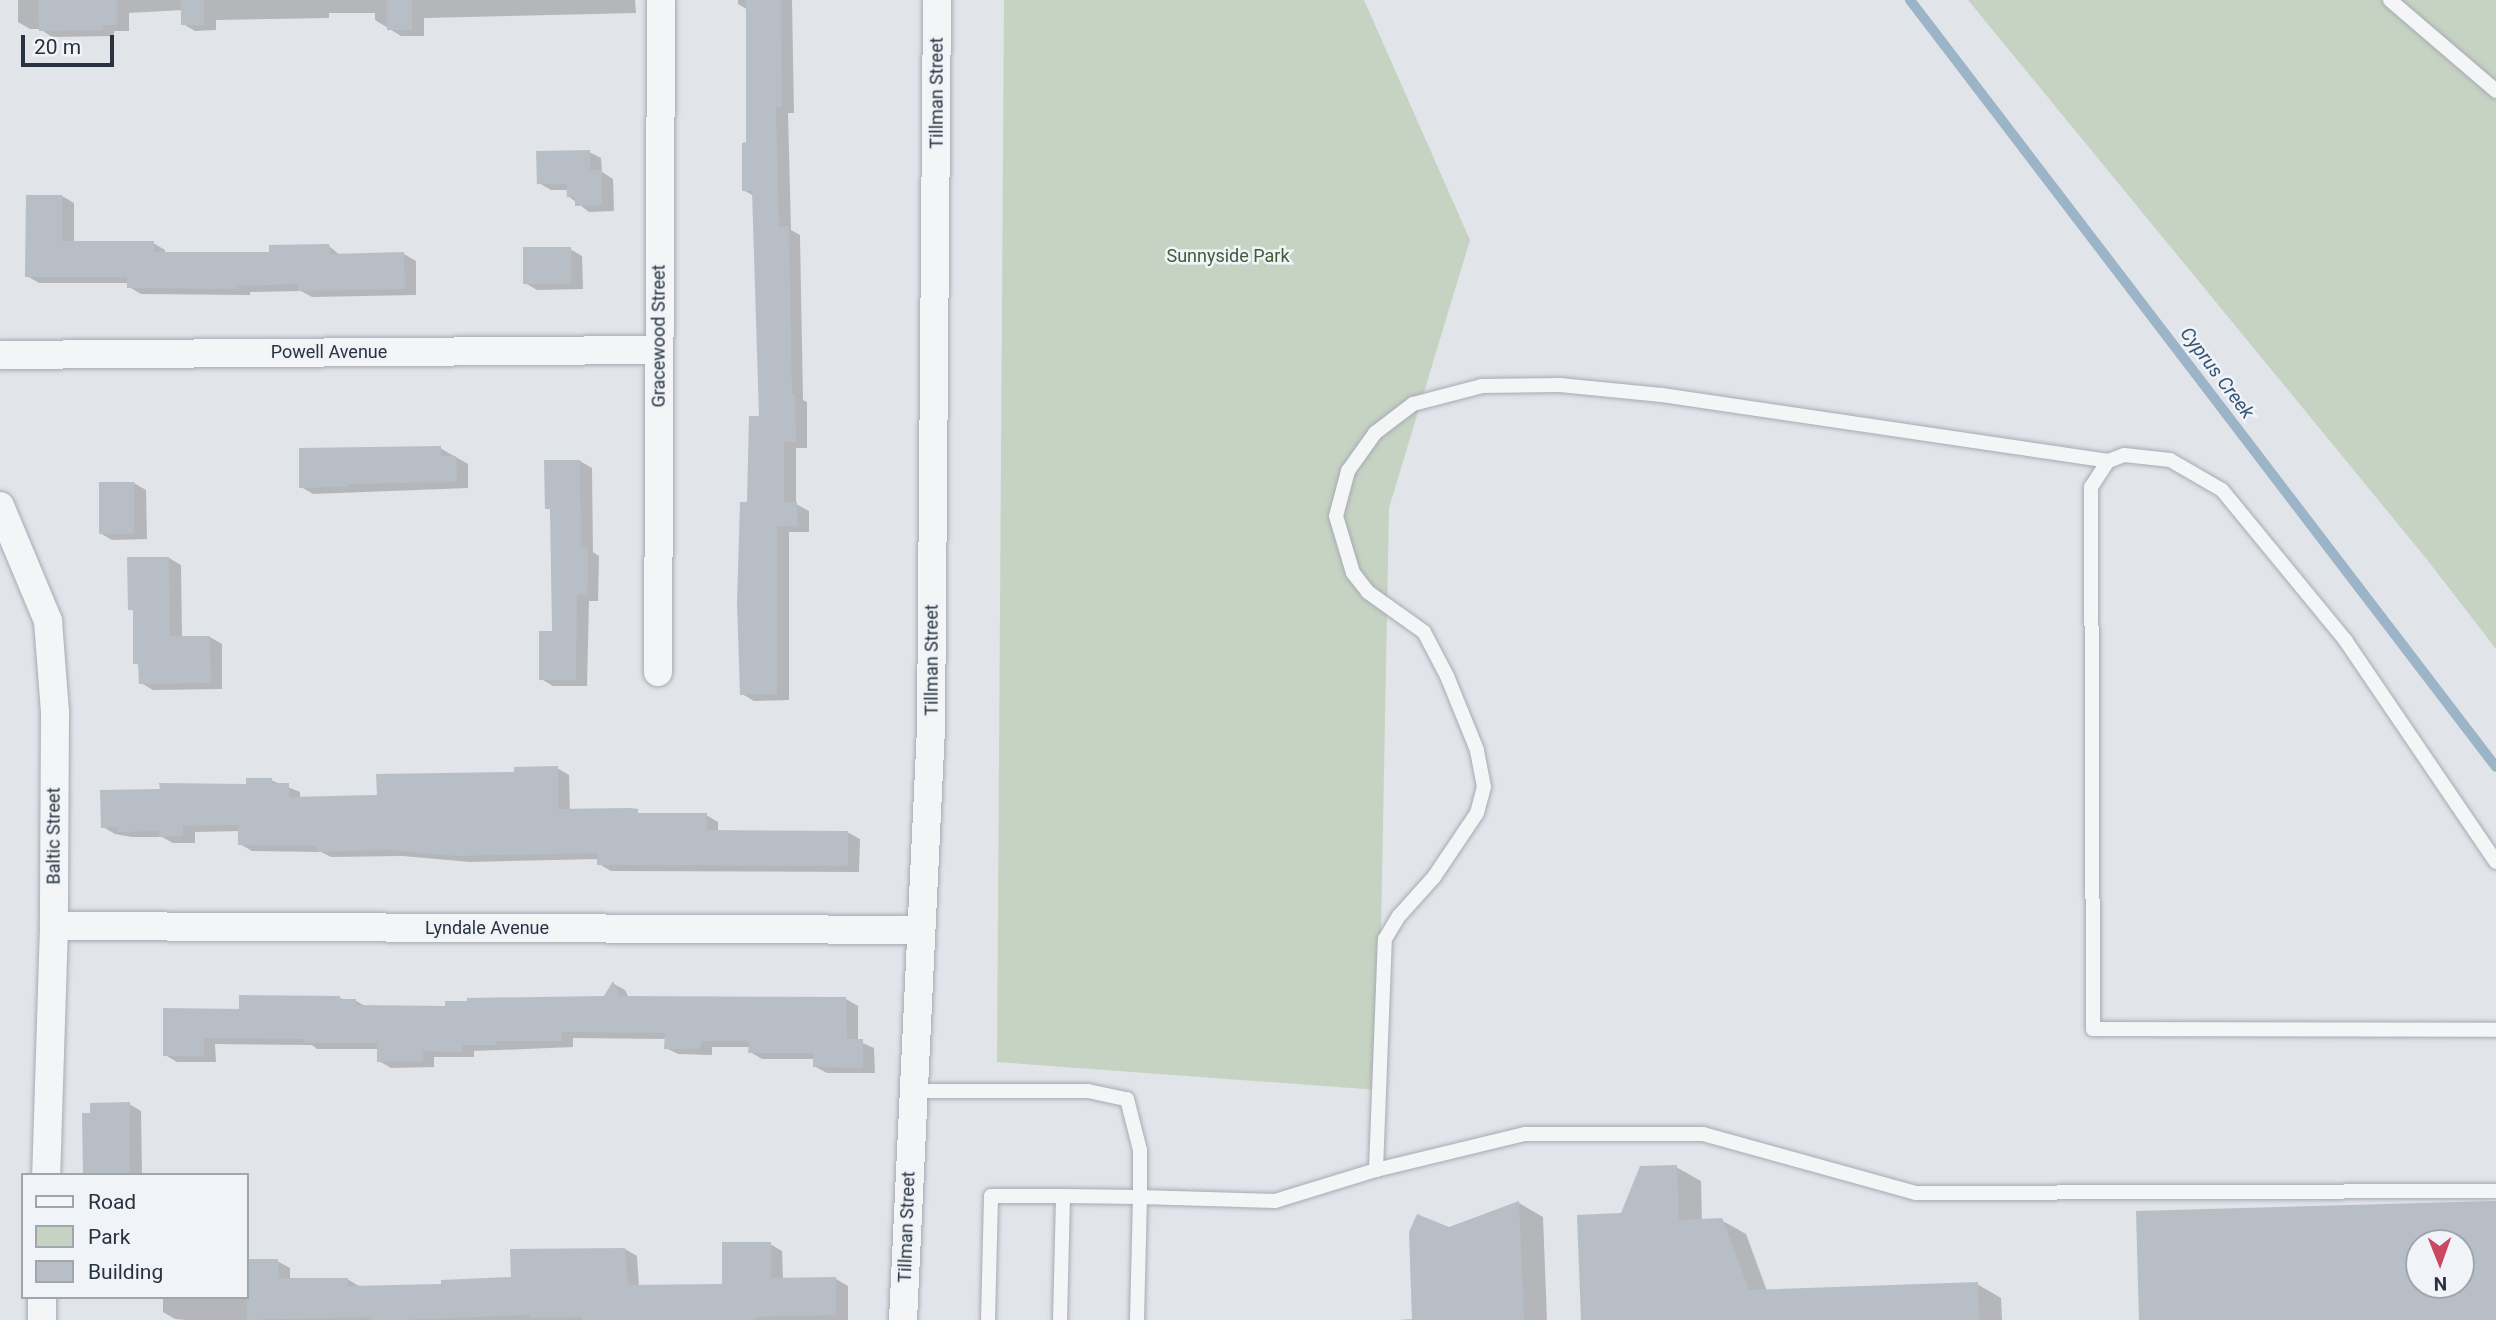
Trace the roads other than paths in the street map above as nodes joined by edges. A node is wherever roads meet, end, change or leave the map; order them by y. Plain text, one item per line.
1 (661, 0) edge
2 (937, 0) edge
3 (2390, 0) edge
4 (2496, 91) edge
5 (659, 350) junction
6 (0, 355) edge
7 (2108, 461) junction
8 (0, 506) edge
9 (658, 672) dead end
10 (2496, 862) edge
11 (54, 926) junction
12 (921, 930) junction
13 (2496, 1030) edge
14 (912, 1091) junction
15 (1376, 1170) junction
16 (46, 1173) edge
17 (2496, 1191) edge
18 (1063, 1196) junction
19 (1140, 1197) junction
20 (43, 1299) edge
21 (42, 1320) edge
22 (903, 1320) edge
23 (988, 1320) edge
24 (1060, 1320) edge
25 (1137, 1320) edge

1 - 5 street, Gracewood Street
2 - 12 street, Tillman Street
3 - 4 lane
5 - 6 street, Powell Avenue
5 - 9 street, Gracewood Street
7 - 10 lane
7 - 13 lane
7 - 15 lane
8 - 11 street, Baltic Street
11 - 12 street, Lyndale Avenue
11 - 16 street, Baltic Street
12 - 14 street, Tillman Street
14 - 19 lane
14 - 22 street, Tillman Street
15 - 17 lane
15 - 19 lane
18 - 19 lane
18 - 23 lane
18 - 24 lane
19 - 25 lane
20 - 21 street

